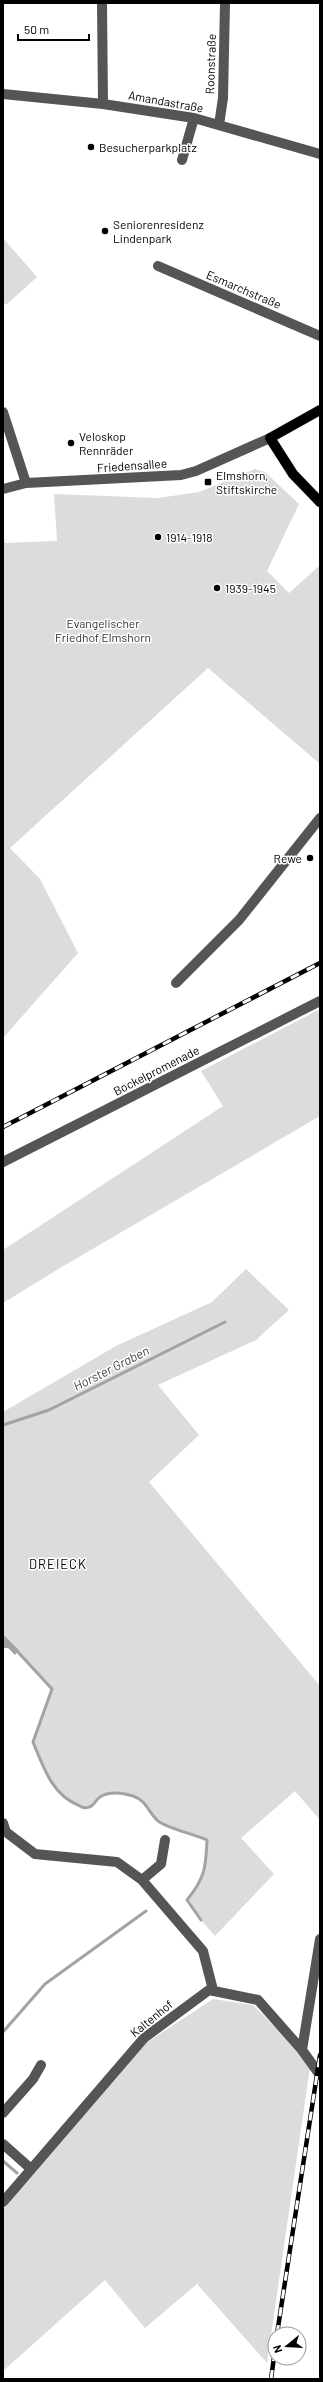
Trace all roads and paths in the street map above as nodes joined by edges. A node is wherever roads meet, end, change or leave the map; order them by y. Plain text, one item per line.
1 (102, 3) edge
2 (225, 3) edge
3 (3, 94) edge
4 (103, 104) junction
5 (194, 118) junction
6 (219, 125) junction
7 (320, 154) edge
8 (182, 160) dead end
9 (158, 266) dead end
10 (320, 336) edge
11 (320, 410) edge
12 (3, 412) edge
13 (270, 438) junction
14 (26, 483) junction
15 (3, 489) edge
16 (320, 502) edge
17 (320, 818) edge
18 (176, 983) dead end
19 (320, 1001) edge
20 (3, 1162) edge
21 (3, 1823) edge
22 (165, 1840) dead end
23 (142, 1880) junction
24 (320, 1939) edge
25 (213, 1990) junction
26 (302, 2050) junction
27 (41, 2064) dead end
28 (320, 2075) edge
29 (3, 2113) edge
30 (3, 2144) edge
31 (30, 2168) junction
32 (3, 2202) edge

1 - 4 street
2 - 6 street, Roonstraße
3 - 4 street, Amandastraße
4 - 5 street, Amandastraße
5 - 6 street, Amandastraße
5 - 8 street
6 - 7 street, Amandastraße
9 - 10 street, Esmarchstraße
11 - 13 main road, Friedensallee
12 - 14 street
13 - 14 street, Friedensallee
13 - 16 main road
14 - 15 street, Friedensallee
17 - 18 street
19 - 20 street, Bockelpromenade
21 - 23 street
22 - 23 street
23 - 25 street
24 - 26 street
25 - 26 street
25 - 31 street, Kaltenhof
26 - 28 street
27 - 29 street
30 - 31 street
31 - 32 street, Kaltenhof

